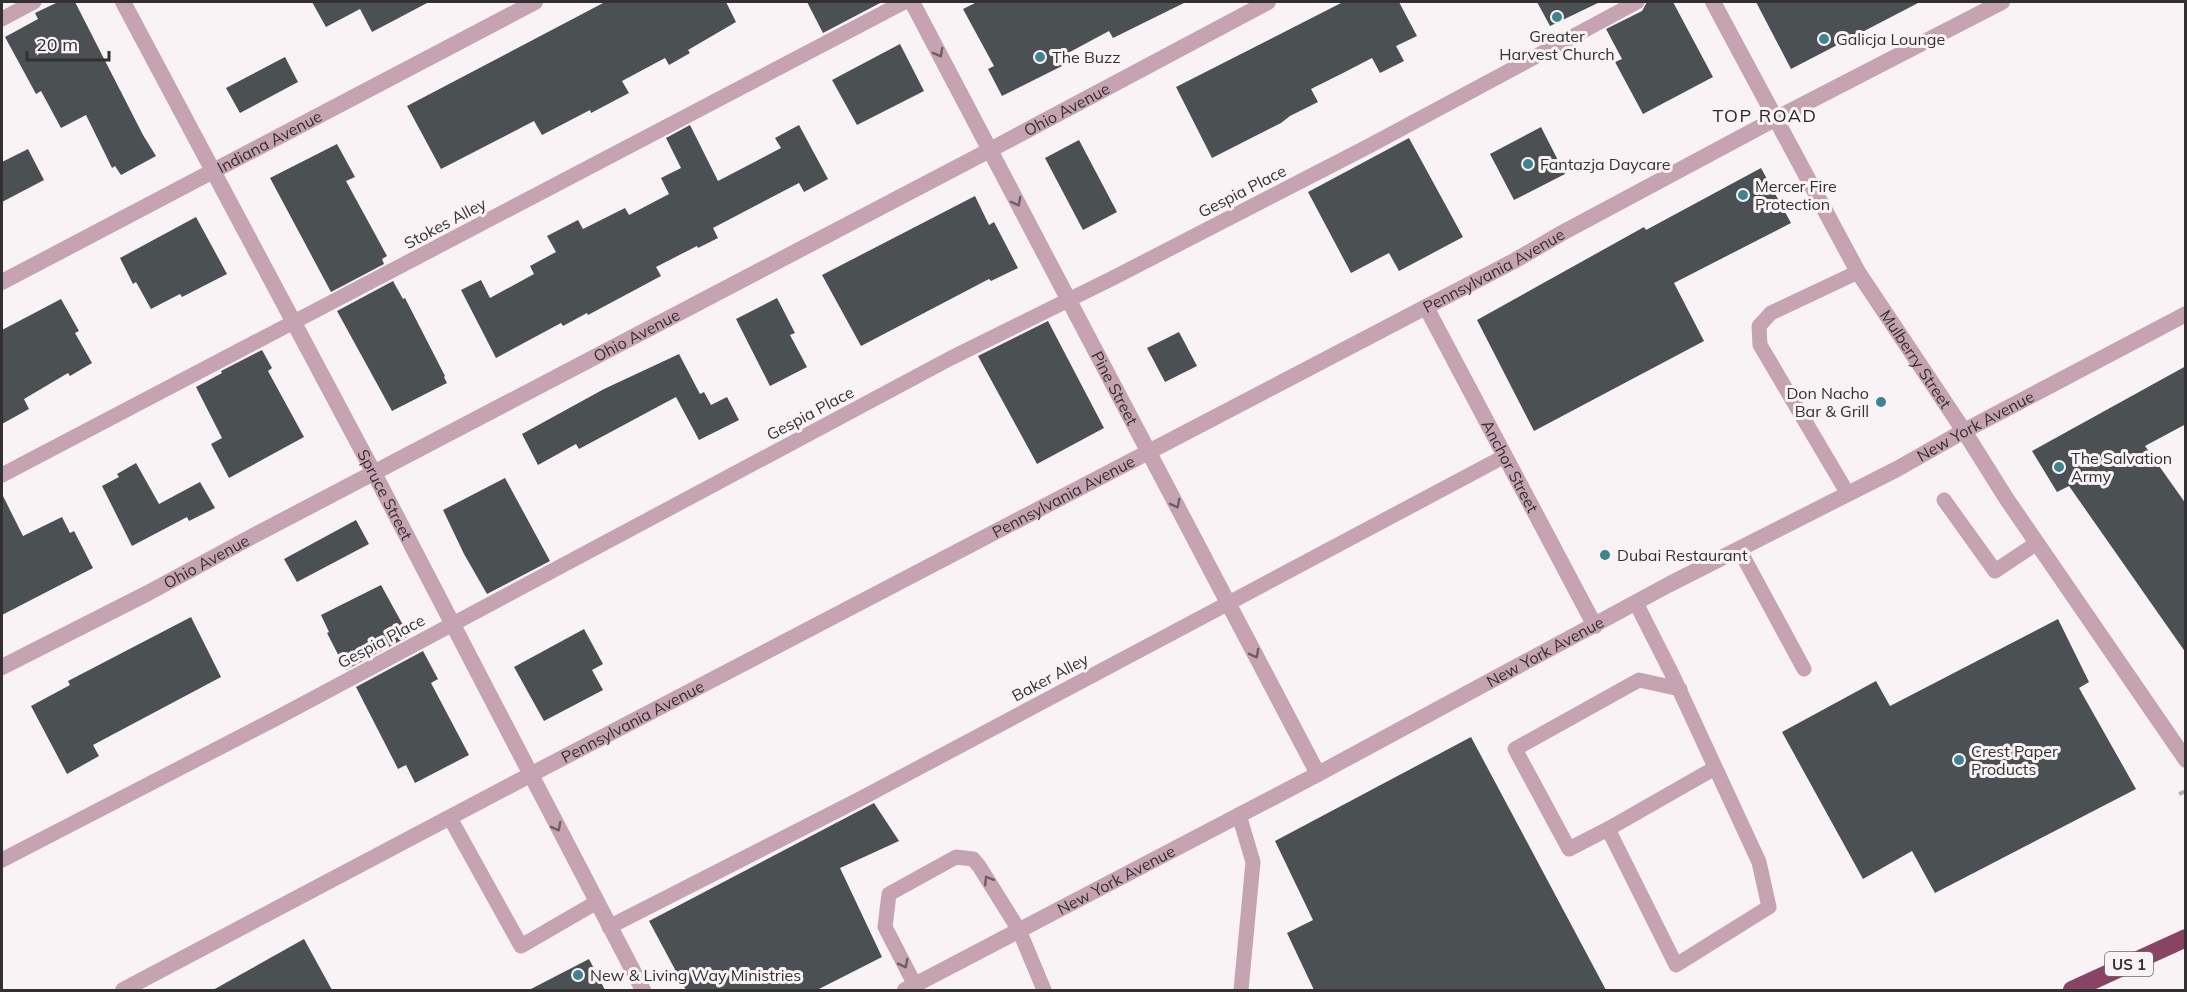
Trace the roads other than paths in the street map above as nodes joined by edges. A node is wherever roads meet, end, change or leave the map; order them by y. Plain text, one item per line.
1 (34, 2) edge
2 (123, 2) edge
3 (535, 2) edge
4 (904, 2) edge
5 (912, 2) edge
6 (1268, 2) edge
7 (1636, 2) edge
8 (1713, 2) edge
9 (2002, 2) edge
10 (2, 19) edge
11 (1775, 119) junction
12 (990, 150) junction
13 (213, 171) junction
14 (1858, 272) junction
15 (2, 282) edge
16 (1068, 299) junction
17 (1426, 307) junction
18 (2186, 314) edge
19 (292, 321) junction
20 (1964, 431) junction
21 (1149, 452) junction
22 (1505, 456) junction
23 (374, 473) junction
24 (2, 475) edge
25 (1848, 494) junction
26 (1944, 500) dead end
27 (2037, 543) junction
28 (1739, 549) junction
29 (1228, 602) junction
30 (1636, 603) junction
31 (451, 624) junction
32 (1595, 626) junction
33 (2, 668) edge
34 (1804, 669) dead end
35 (1680, 689) junction
36 (2185, 760) edge
37 (1715, 768) junction
38 (1318, 774) junction
39 (530, 775) junction
40 (1239, 815) junction
41 (450, 818) junction
42 (1608, 829) junction
43 (2, 860) edge
44 (597, 902) junction
45 (609, 927) junction
46 (1019, 930) junction
47 (2186, 938) edge
48 (910, 988) edge
49 (123, 990) edge
50 (643, 990) edge
51 (1044, 990) edge
52 (1241, 990) edge
53 (2072, 990) edge

1 - 10 lane
2 - 13 street, Spruce Street
3 - 13 street, Indiana Avenue
4 - 19 lane, Stokes Alley
5 -> 12 street, Pine Street
6 - 12 street, Ohio Avenue
7 - 16 lane, Gespia Place
8 - 11 street, Mulberry Street
9 - 11 street, Pennsylvania Avenue
11 - 14 street, Mulberry Street
11 - 17 street, Pennsylvania Avenue
12 -> 16 street, Pine Street
12 - 23 street, Ohio Avenue
13 - 15 street, Indiana Avenue
13 - 19 street, Spruce Street
14 - 20 street, Mulberry Street
14 - 25 lane
16 - 21 street, Pine Street
16 - 31 lane, Gespia Place
17 - 21 street, Pennsylvania Avenue
17 - 22 street, Anchor Street
18 - 20 street, New York Avenue
19 - 23 street, Spruce Street
19 - 24 lane, Stokes Alley
20 - 25 street, New York Avenue
20 - 27 street, Mulberry Street
21 -> 29 street, Pine Street
21 - 39 street, Pennsylvania Avenue
22 - 29 lane, Baker Alley
22 - 32 street, Anchor Street
23 - 31 street, Spruce Street
23 - 33 street, Ohio Avenue
25 - 28 street, New York Avenue
26 - 27 lane
27 - 36 street, Mulberry Street
28 - 30 street, New York Avenue
28 - 34 lane
29 -> 38 street, Pine Street
29 - 45 lane, Baker Alley
30 - 32 street, New York Avenue
30 - 35 lane
31 - 39 street, Spruce Street
31 - 43 lane, Gespia Place
32 - 38 street, New York Avenue
35 - 37 lane
35 - 42 lane
37 - 42 lane
37 - 42 lane
38 - 40 street, New York Avenue
39 - 41 street, Pennsylvania Avenue
39 -> 44 street, Spruce Street
40 - 46 street, New York Avenue
40 - 52 lane
41 - 44 lane
41 - 49 street, Pennsylvania Avenue
44 - 45 street, Spruce Street
45 - 50 street, Spruce Street
46 - 48 street, New York Avenue
46 -> 48 lane
46 - 51 lane
47 - 53 highway, US 1

